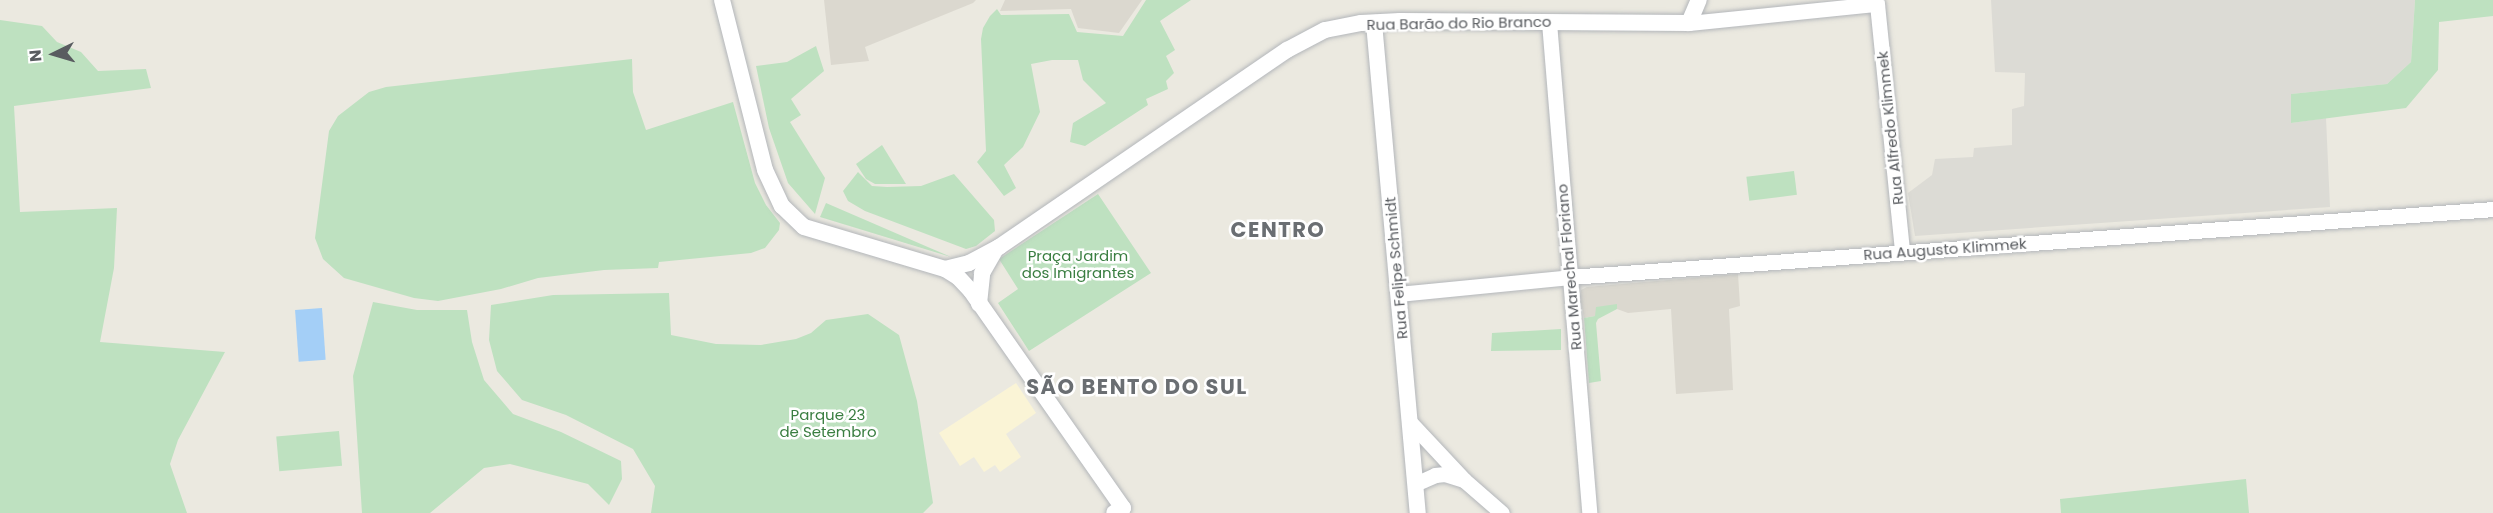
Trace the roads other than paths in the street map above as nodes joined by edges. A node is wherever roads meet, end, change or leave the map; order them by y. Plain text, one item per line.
1 (722, 0) edge
2 (1699, 0) edge
3 (1877, 4) joint
4 (1549, 22) junction
5 (1374, 23) junction
6 (1689, 23) junction
7 (2493, 209) edge
8 (999, 247) junction
9 (1902, 252) junction
10 (945, 269) junction
11 (1570, 277) junction
12 (1398, 294) junction
13 (979, 304) junction
14 (1409, 420) junction
15 (1464, 480) junction
16 (1415, 484) junction
17 (1123, 511) edge
18 (1418, 513) edge
19 (1502, 513) edge
20 (1589, 513) edge

1 - 10 main road
2 - 6 main road
3 - 6 street, Rua Barão do Rio Branco
3 - 9 street, Rua Alfredo Klimmek
4 - 5 main road, Rua Barão do Rio Branco
4 - 6 main road, Rua Barão do Rio Branco
4 - 11 street, Rua Marechal Floriano
5 - 8 main road, Rua Barão do Rio Branco
5 - 12 main road, Rua Felipe Schmidt
7 - 9 street, Rua Augusto Klimmek
8 - 10 main road, Rua Barão do Rio Branco
8 - 13 main road, Rua Barão do Rio Branco
9 - 11 street, Rua Augusto Klimmek
10 - 13 main road
11 - 12 street, Rua Augusto Klimmek
11 - 20 street, Rua Marechal Floriano
12 - 14 main road, Rua Felipe Schmidt
13 - 17 main road
14 - 15 street
14 - 16 main road, Rua Felipe Schmidt
15 - 16 street
15 - 19 street
16 - 18 main road, Rua Felipe Schmidt

